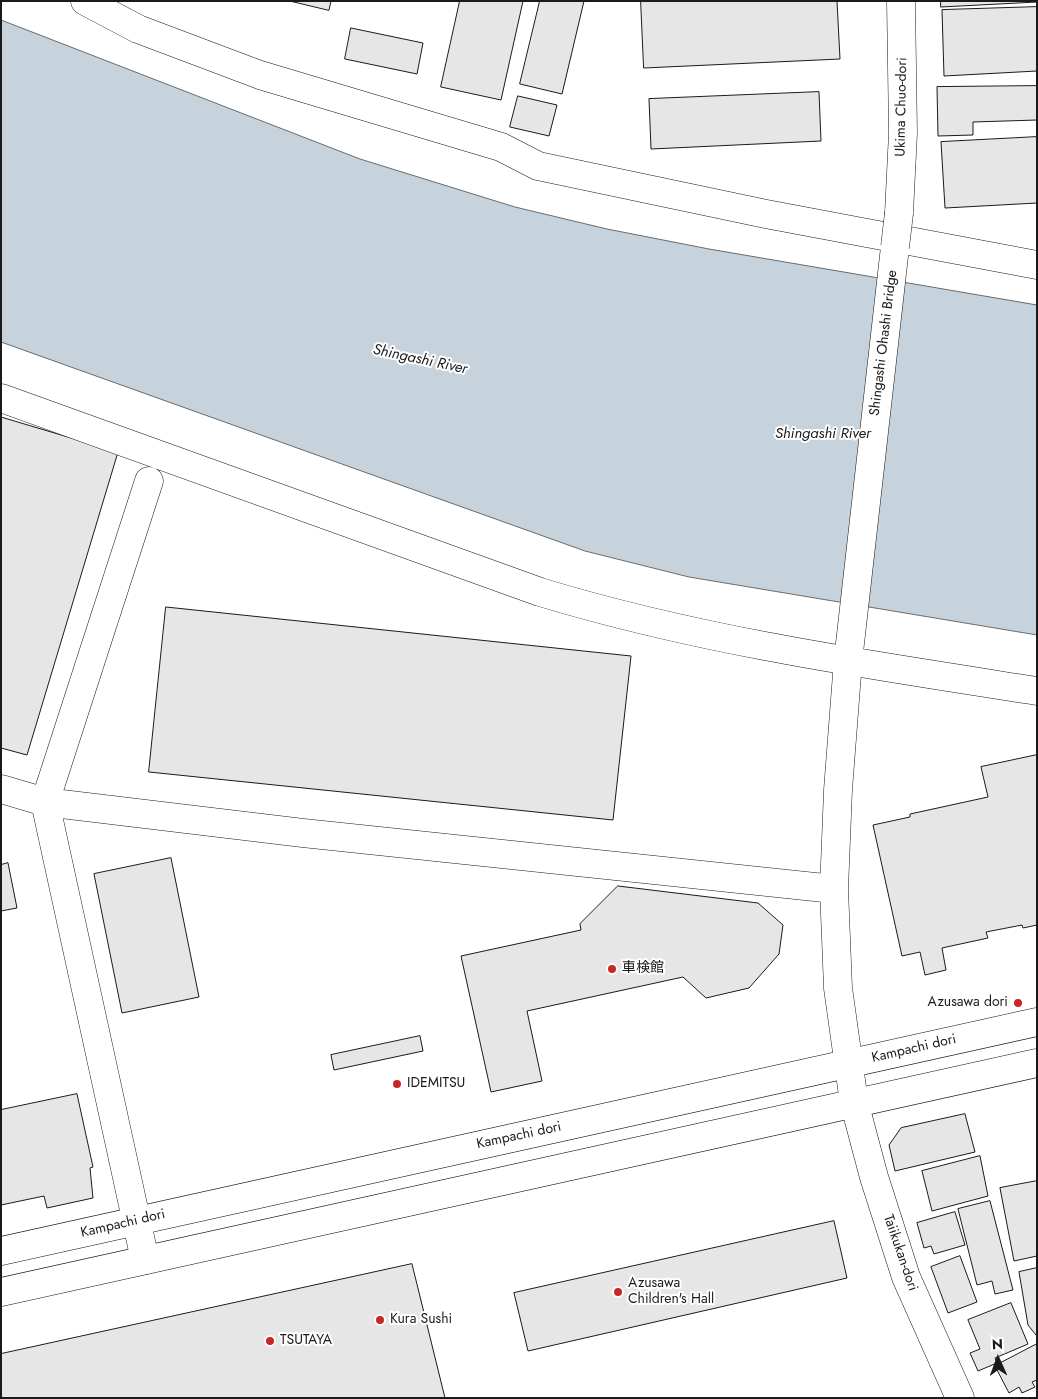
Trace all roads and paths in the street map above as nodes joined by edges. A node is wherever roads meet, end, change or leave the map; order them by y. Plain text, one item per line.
1 (85, 1) edge
2 (901, 1) edge
3 (899, 213) joint
4 (1037, 265) edge
5 (1, 398) edge
6 (148, 481) dead end
7 (848, 656) junction
8 (1037, 691) edge
9 (1, 789) edge
10 (45, 802) junction
11 (834, 889) junction
12 (1037, 1022) edge
13 (848, 1064) junction
14 (1037, 1064) edge
15 (854, 1102) junction
16 (136, 1221) junction
17 (1, 1251) edge
18 (145, 1260) junction
19 (1, 1292) edge
20 (960, 1398) edge

1 - 4 street
2 - 3 street, Ukima Chuo-dori
3 - 7 street, Shingashi Ohashi Bridge, bridge
5 - 7 street
6 - 10 street
7 - 8 street
7 - 11 street, Shingashi Ohashi Bridge
9 - 10 street
10 - 11 street
10 - 16 street
11 - 13 street, Taiikukan-dori
12 - 13 street, Kampachi dori
13 - 15 street, Taiikukan-dori
13 - 16 street, Kampachi dori
14 - 15 street
15 - 18 street
15 - 20 street, Taiikukan-dori
16 - 17 street, Kampachi dori
16 - 18 street
18 - 19 street

